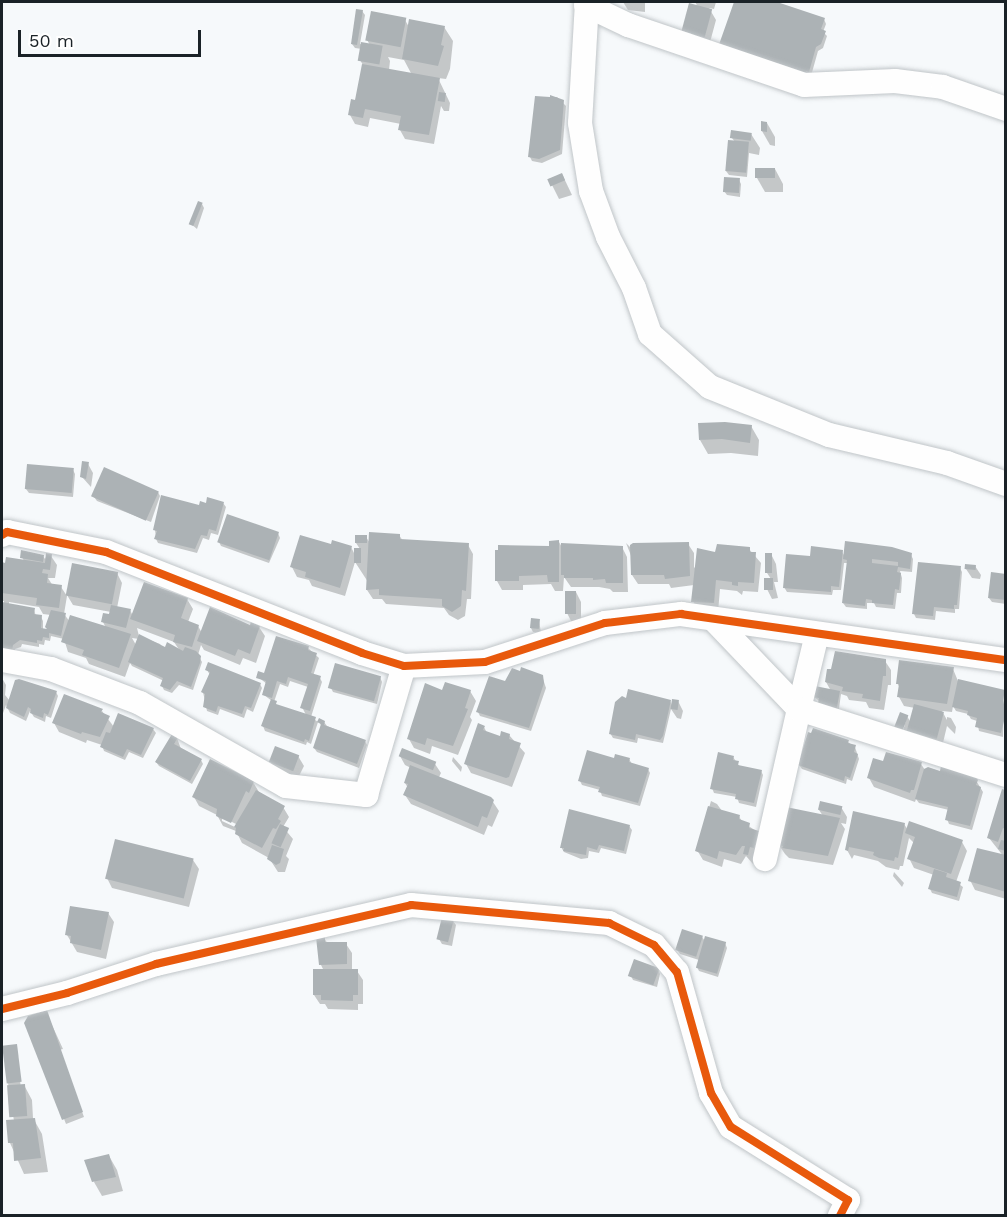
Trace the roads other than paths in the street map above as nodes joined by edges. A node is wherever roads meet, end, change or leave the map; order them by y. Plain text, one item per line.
1 (586, 3) edge
2 (1005, 109) edge
3 (1005, 484) edge
4 (3, 533) edge
5 (714, 620) junction
6 (817, 634) junction
7 (2, 660) edge
8 (1005, 660) edge
9 (404, 666) junction
10 (799, 709) junction
11 (1005, 775) edge
12 (765, 860) dead end
13 (2, 1009) edge
14 (840, 1215) edge

1 - 2 street
1 - 3 street
4 - 9 street
5 - 6 street
5 - 9 street
5 - 10 street
6 - 8 street
6 - 10 street
7 - 9 street
10 - 11 street
10 - 12 street
13 - 14 street

